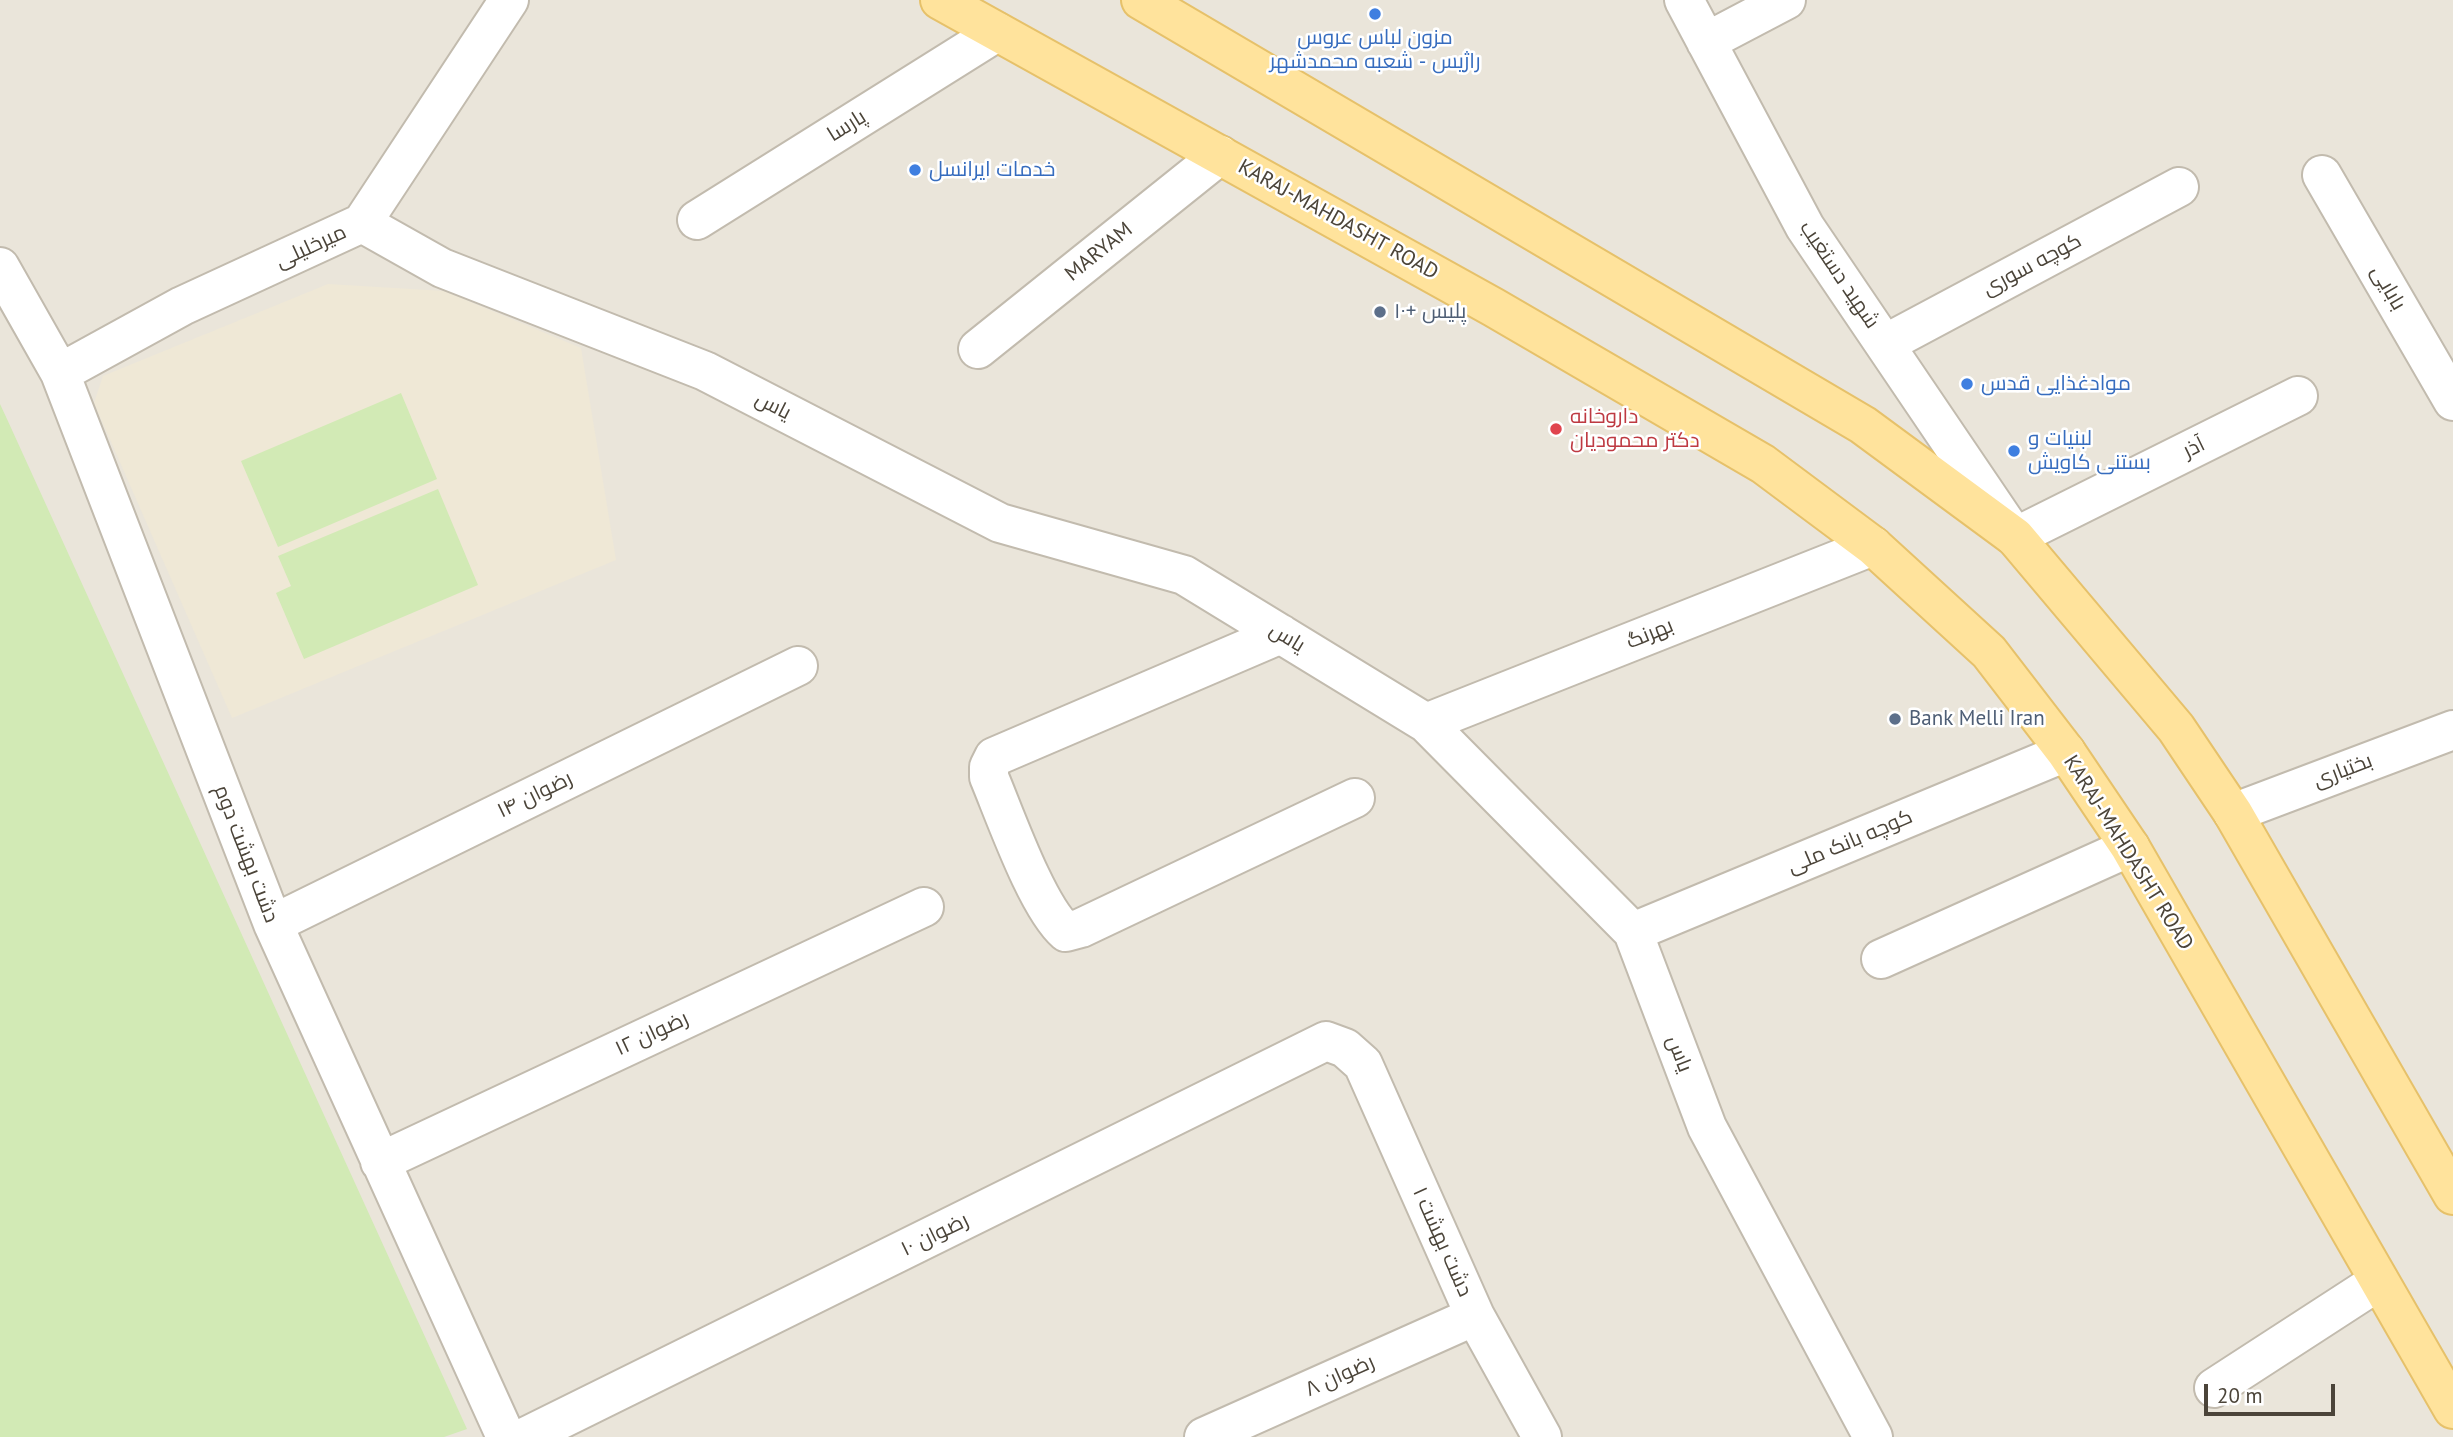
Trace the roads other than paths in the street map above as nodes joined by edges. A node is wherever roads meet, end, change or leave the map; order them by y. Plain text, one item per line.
1 (509, 0) edge
2 (940, 0) edge
3 (1142, 0) edge
4 (1684, 0) edge
5 (1786, 0) edge
6 (997, 32) junction
7 (1706, 41) junction
8 (1220, 155) junction
9 (2322, 175) dead end
10 (2179, 187) dead end
11 (697, 220) dead end
12 (362, 223) junction
13 (0, 267) edge
14 (1885, 344) junction
15 (978, 349) dead end
16 (60, 373) junction
17 (2298, 396) dead end
18 (2453, 401) edge
19 (2015, 537) junction
20 (1873, 546) junction
21 (1281, 634) junction
22 (798, 666) dead end
23 (1426, 723) junction
24 (2453, 730) edge
25 (2066, 751) junction
26 (1355, 798) dead end
27 (2232, 813) junction
28 (2130, 847) junction
29 (924, 907) dead end
30 (273, 924) junction
31 (1633, 932) junction
32 (1881, 959) dead end
33 (1345, 1048) joint
34 (380, 1162) junction
35 (2453, 1195) edge
36 (2379, 1281) junction
37 (1475, 1316) junction
38 (2214, 1388) dead end
39 (2453, 1409) edge
40 (506, 1437) edge
41 (525, 1437) edge
42 (1204, 1437) edge
43 (1542, 1437) edge
44 (1873, 1437) edge

1 - 12 street, میرخلیلی
2 - 6 main road, KARAJ-MAHDASHT ROAD
3 - 19 main road
4 - 7 street, شهید دستغیب
5 - 7 street
6 - 8 main road, KARAJ-MAHDASHT ROAD
6 - 11 street, پارسا
7 - 14 street, شهید دستغیب
8 - 15 street, MARYAM
8 - 20 main road, KARAJ-MAHDASHT ROAD
9 - 18 street, بابایی
10 - 14 street, کوچه سوری
12 - 16 street, میرخلیلی
12 - 21 street, یاس
13 - 16 street, دشت بهشت دوم
14 - 19 street, شهید دستغیب
16 - 30 street, دشت بهشت دوم
17 - 19 street, آذر
19 - 27 main road
20 - 23 street, بهرنگ
20 - 25 main road, KARAJ-MAHDASHT ROAD
21 - 23 street, یاس
21 - 26 street
22 - 30 street, رضوان ۱۴
23 - 31 street, یاس
24 - 27 street, بختیاری
25 - 28 main road, KARAJ-MAHDASHT ROAD
25 - 31 street, کوچه بانک ملی
27 - 35 main road
28 - 32 street
28 - 36 main road, KARAJ-MAHDASHT ROAD
29 - 34 street, رضوان ۱۲
30 - 34 street, دشت بهشت دوم
31 - 44 street, یاس
33 - 37 street, دشت بهشت ۱
33 - 41 street, رضوان ۱۰
34 - 40 street, دشت بهشت دوم
36 - 38 street
36 - 39 main road, KARAJ-MAHDASHT ROAD
37 - 42 street, رضوان ۸
37 - 43 street, دشت بهشت ۱

